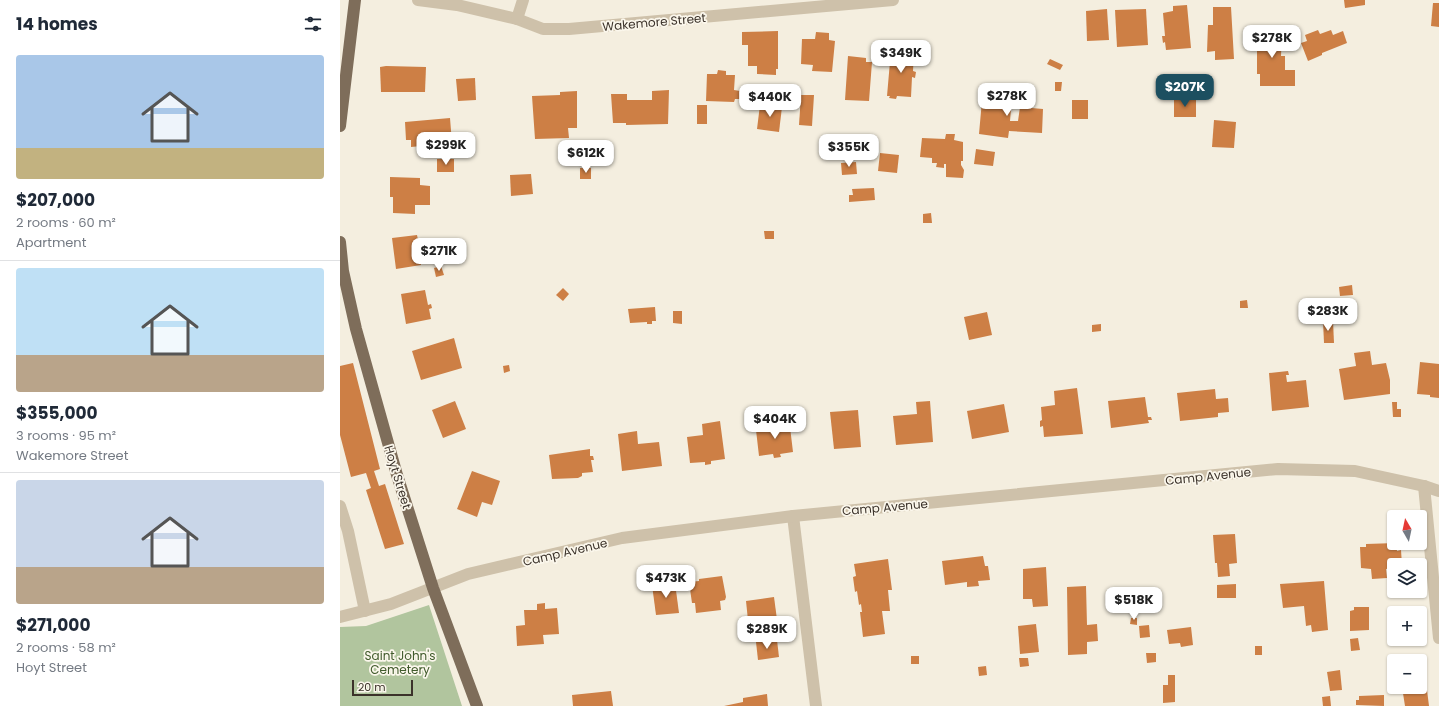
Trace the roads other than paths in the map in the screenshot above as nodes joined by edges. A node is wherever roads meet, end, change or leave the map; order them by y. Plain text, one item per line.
1 (355, 0) edge
2 (418, 0) edge
3 (523, 0) edge
4 (893, 0) edge
5 (517, 18) junction
6 (340, 126) edge
7 (340, 242) edge
8 (1424, 486) junction
9 (1439, 492) edge
10 (340, 506) edge
11 (793, 516) junction
12 (432, 588) junction
13 (365, 611) junction
14 (340, 616) edge
15 (1439, 638) edge
16 (477, 706) edge
17 (816, 706) edge

1 - 6 main road
2 - 5 street, Wakemore Street
3 - 5 street
4 - 5 street, Wakemore Street
7 - 12 main road, Hoyt Street
8 - 9 street, Camp Avenue
8 - 11 street, Camp Avenue
8 - 15 street
10 - 13 street
11 - 12 street, Camp Avenue
11 - 17 street
12 - 13 street, Camp Avenue
12 - 16 main road, Hoyt Street
13 - 14 street, Camp Avenue

